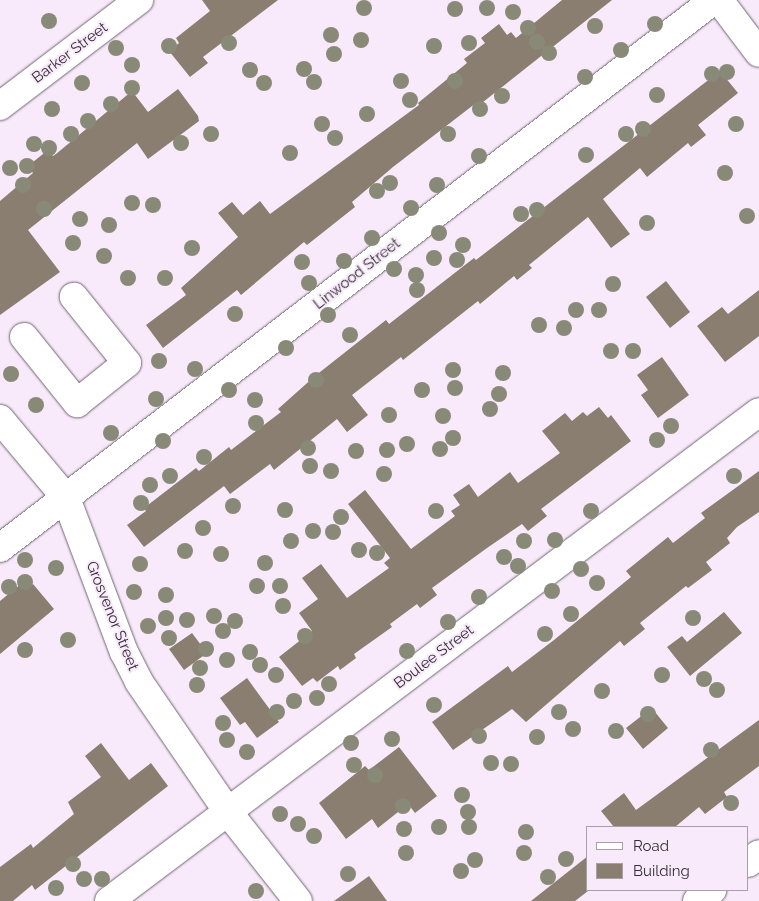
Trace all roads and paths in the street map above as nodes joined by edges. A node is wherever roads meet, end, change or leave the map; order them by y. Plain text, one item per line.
1 (139, 0) edge
2 (714, 0) edge
3 (719, 0) edge
4 (759, 54) edge
5 (0, 106) edge
6 (74, 297) dead end
7 (24, 337) dead end
8 (759, 412) edge
9 (0, 418) edge
10 (66, 498) junction
11 (0, 548) edge
12 (228, 812) junction
13 (759, 854) edge
14 (749, 862) edge
15 (711, 891) edge
16 (109, 901) edge
17 (298, 901) edge
18 (697, 901) edge

1 - 5 street, Barker Street
2 - 10 street, Linwood Street
3 - 4 street
6 - 7 street
8 - 12 street, Boulee Street
9 - 10 street, Grosvenor Street
10 - 11 street, Linwood Street
10 - 12 street, Grosvenor Street
12 - 16 street, Boulee Street
12 - 17 street, Grosvenor Street
13 - 14 street
15 - 18 street

